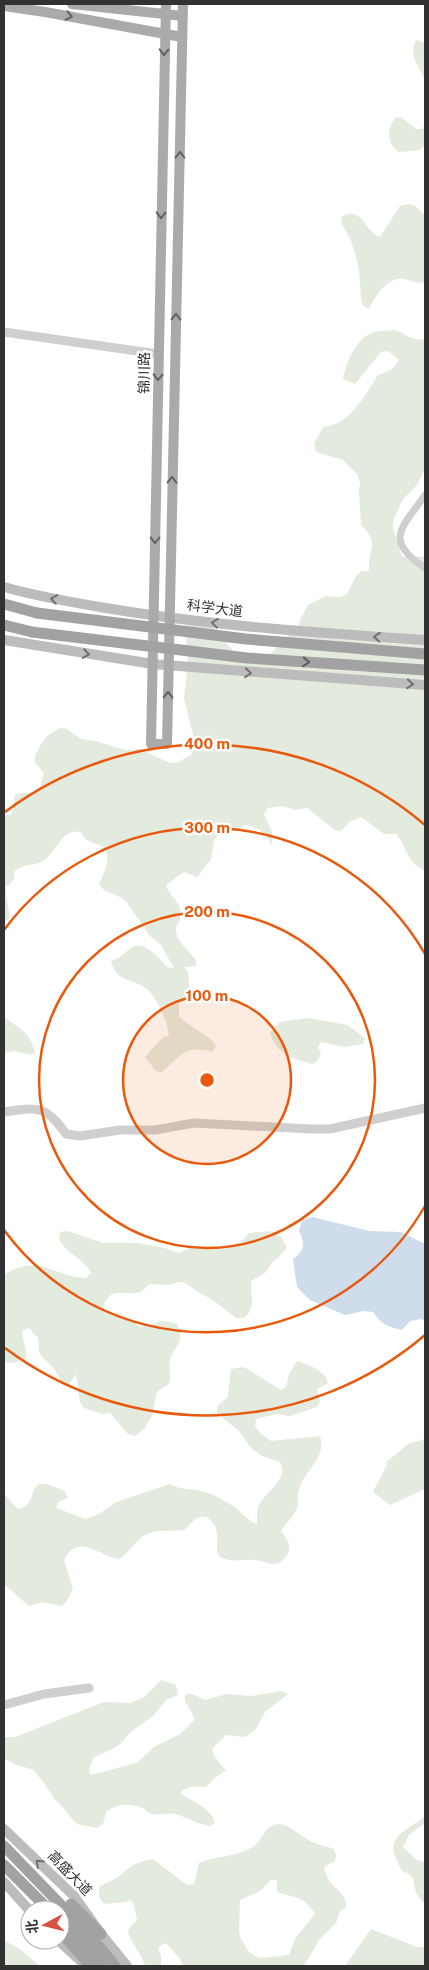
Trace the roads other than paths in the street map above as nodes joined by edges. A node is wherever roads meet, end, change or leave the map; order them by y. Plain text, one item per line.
1 (72, 4) edge
2 (183, 4) edge
3 (4, 6) edge
4 (166, 9) edge
5 (4, 11) edge
6 (45, 12) junction
7 (183, 16) junction
8 (165, 35) junction
9 (182, 37) junction
10 (4, 332) edge
11 (158, 354) junction
12 (425, 495) edge
13 (425, 568) edge
14 (4, 587) edge
15 (4, 604) edge
16 (153, 616) junction
17 (169, 618) junction
18 (4, 625) edge
19 (4, 640) edge
20 (425, 640) edge
21 (425, 654) edge
22 (152, 664) junction
23 (168, 666) junction
24 (425, 670) edge
25 (425, 685) edge
26 (425, 1108) edge
27 (4, 1112) edge
28 (89, 1688) dead end
29 (4, 1705) edge
30 (4, 1829) edge
31 (5, 1847) edge
32 (4, 1866) edge
33 (4, 1882) edge
34 (20, 1900) edge
35 (33, 1900) edge
36 (39, 1900) edge
37 (70, 1930) edge
38 (101, 1934) junction
39 (70, 1944) edge
40 (70, 1950) edge
41 (88, 1966) edge
42 (102, 1966) edge
43 (115, 1966) edge
44 (127, 1966) edge

1 - 4 main road
2 - 7 main road
3 - 6 main road
4 - 7 main road
4 - 8 main road, 锦川路
5 - 6 street
6 -> 8 main road
7 - 9 main road
8 - 9 main road
8 -> 11 main road, 锦川路
17 -> 9 main road
10 - 11 street
11 -> 16 main road, 锦川路
12 - 13 street
16 -> 14 main road, 科学大道
15 - 21 highway, 科学大道, bridge
16 - 17 main road, 科学大道
16 - 22 main road, 锦川路
20 -> 17 main road, 科学大道
17 - 23 main road
18 -> 24 highway, bridge
19 -> 22 main road
22 - 23 main road
22 -> 23 main road, 锦川路
23 -> 25 main road
26 - 27 street
28 - 29 street
38 -> 30 main road, 高盛大道
31 - 38 highway
31 - 43 highway, 高盛大道
32 - 35 highway
32 - 36 highway
33 - 34 main road
37 - 42 highway
38 - 44 main road, 高盛大道
39 - 41 highway
40 - 41 main road

